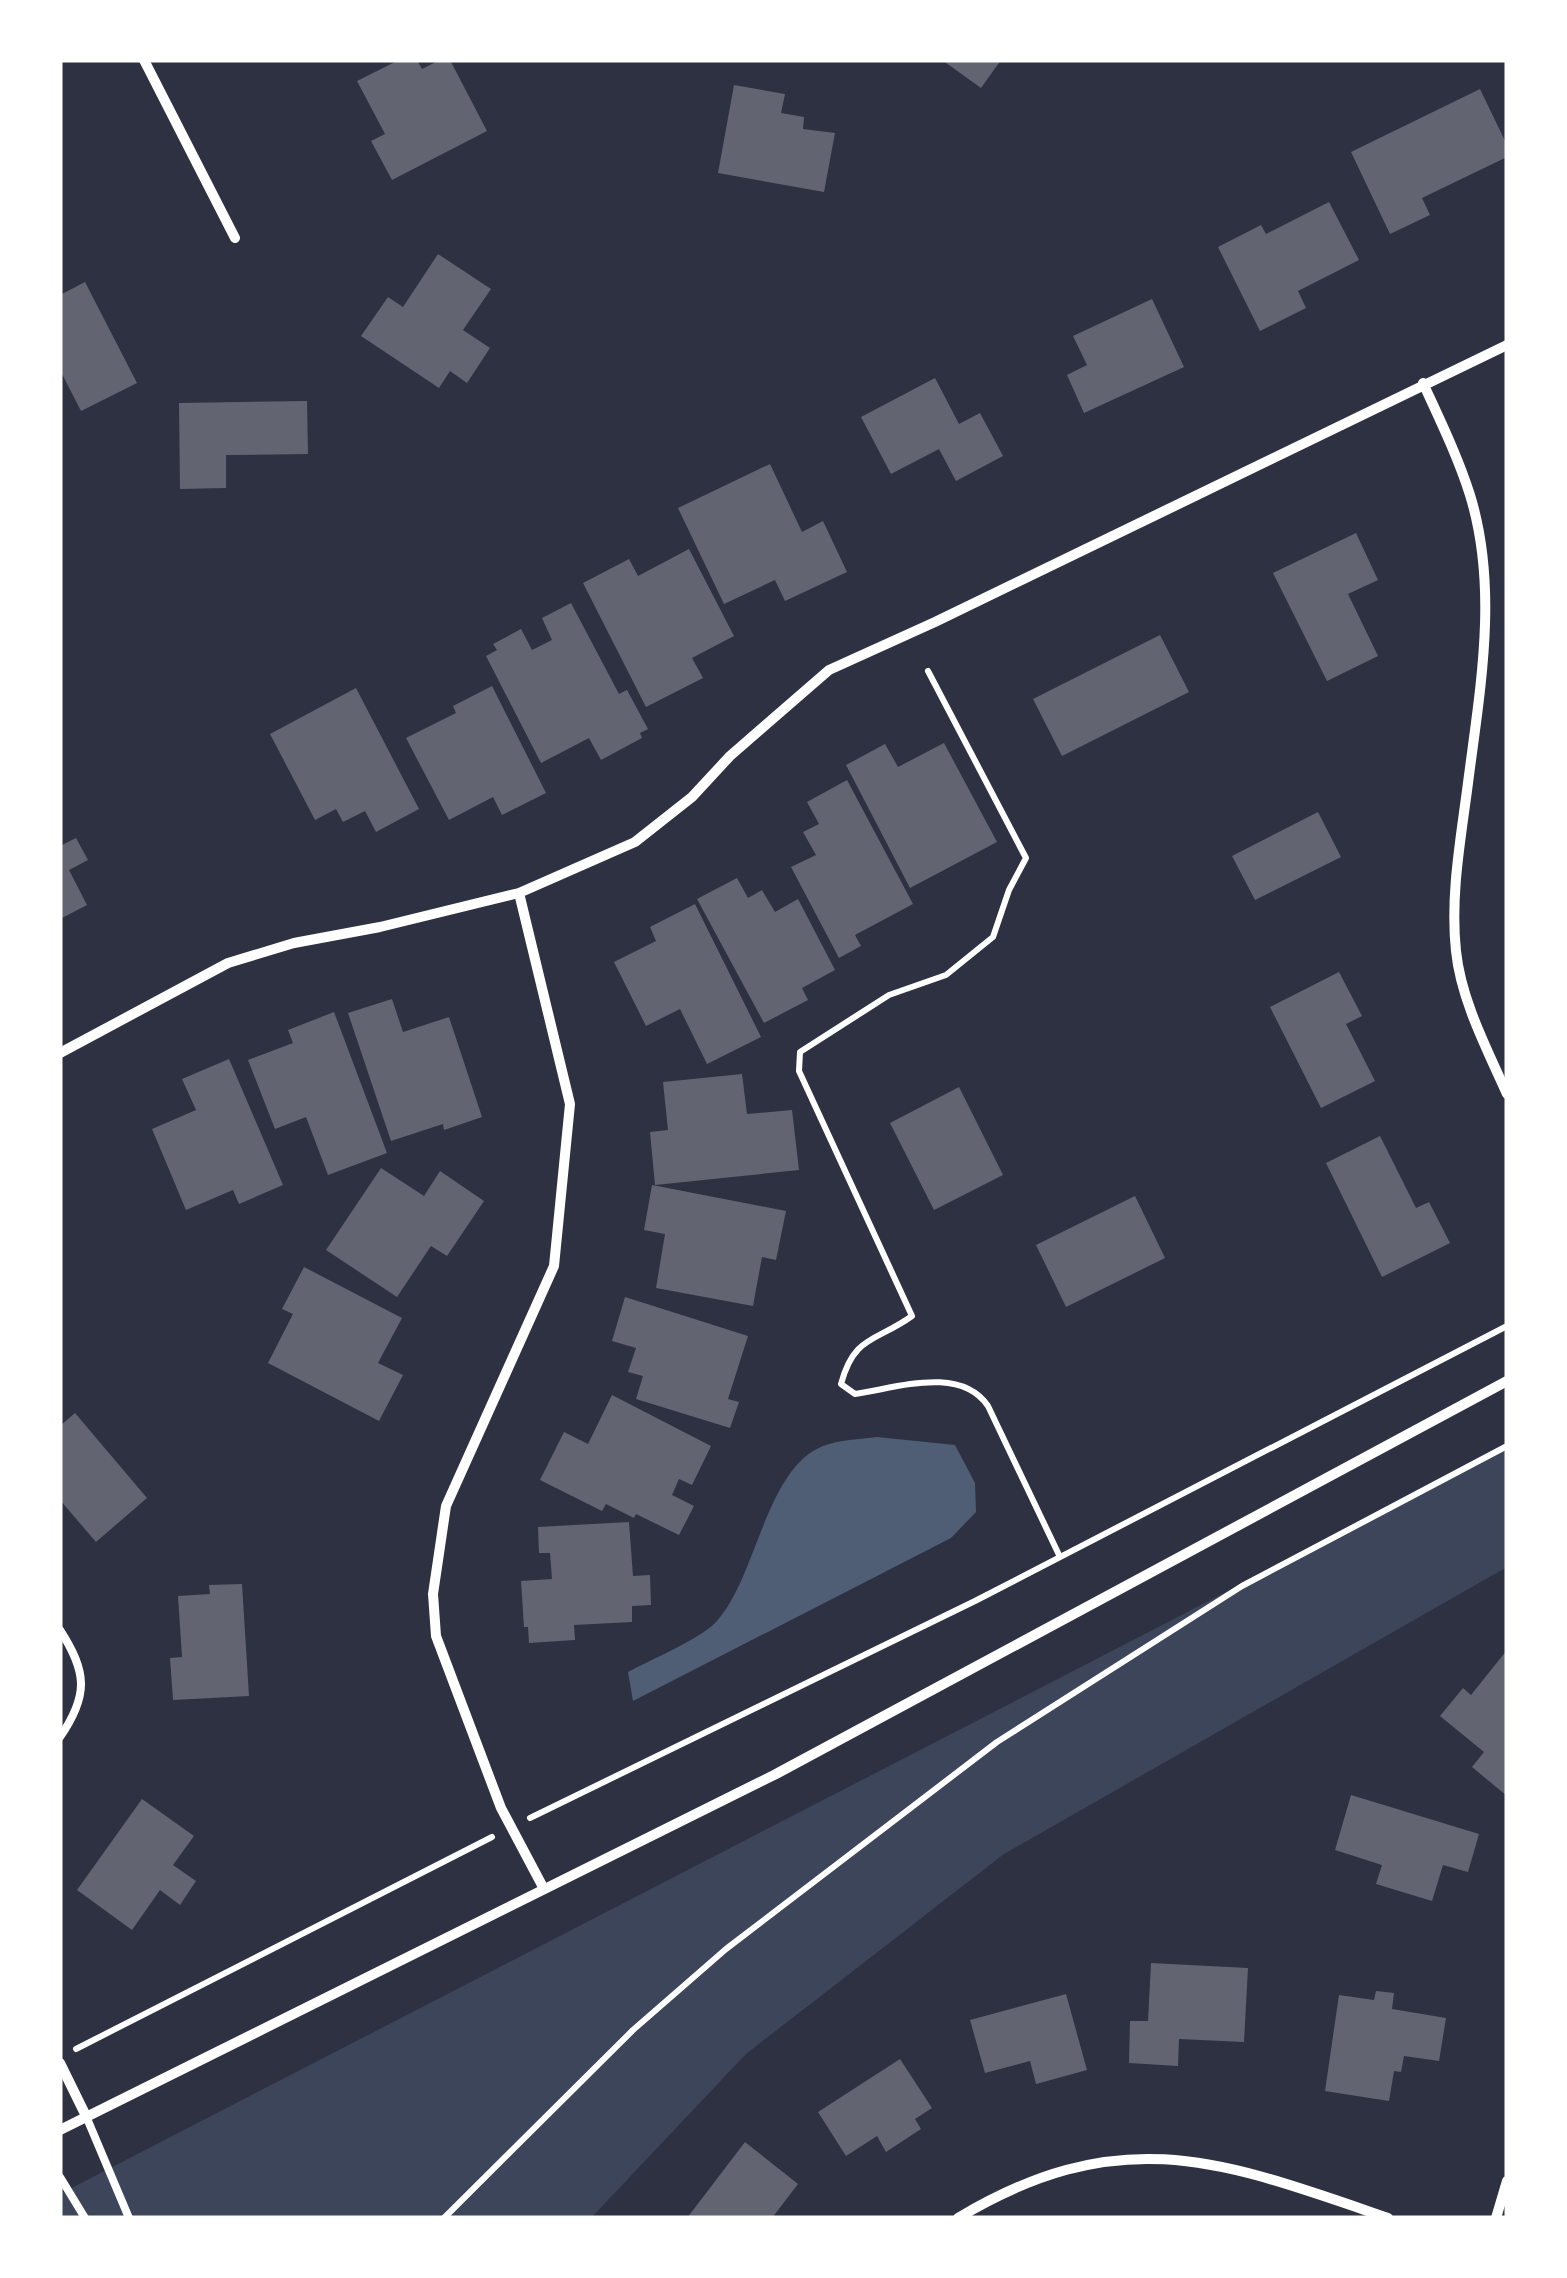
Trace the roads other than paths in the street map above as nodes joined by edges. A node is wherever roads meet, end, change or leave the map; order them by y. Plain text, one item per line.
1 (144, 60) edge
2 (235, 238) dead end
3 (1507, 345) edge
4 (1423, 383) junction
5 (519, 893) junction
6 (60, 1053) edge
7 (1507, 1094) edge
8 (1507, 1381) edge
9 (60, 1630) edge
10 (60, 1736) edge
11 (544, 1889) junction
12 (60, 2063) edge
13 (86, 2116) junction
14 (60, 2130) edge
15 (60, 2177) edge
16 (1507, 2182) edge
17 (85, 2218) edge
18 (129, 2218) edge
19 (958, 2218) edge
20 (1388, 2218) edge
21 (1496, 2218) edge

1 - 2 street
3 - 4 street
4 - 5 street
4 - 7 street
5 - 6 street
5 - 11 street
8 - 11 street
9 - 10 lane
11 - 13 street
12 - 13 street
13 - 14 street
13 - 18 lane
15 - 17 lane
16 - 21 street
19 - 20 street

